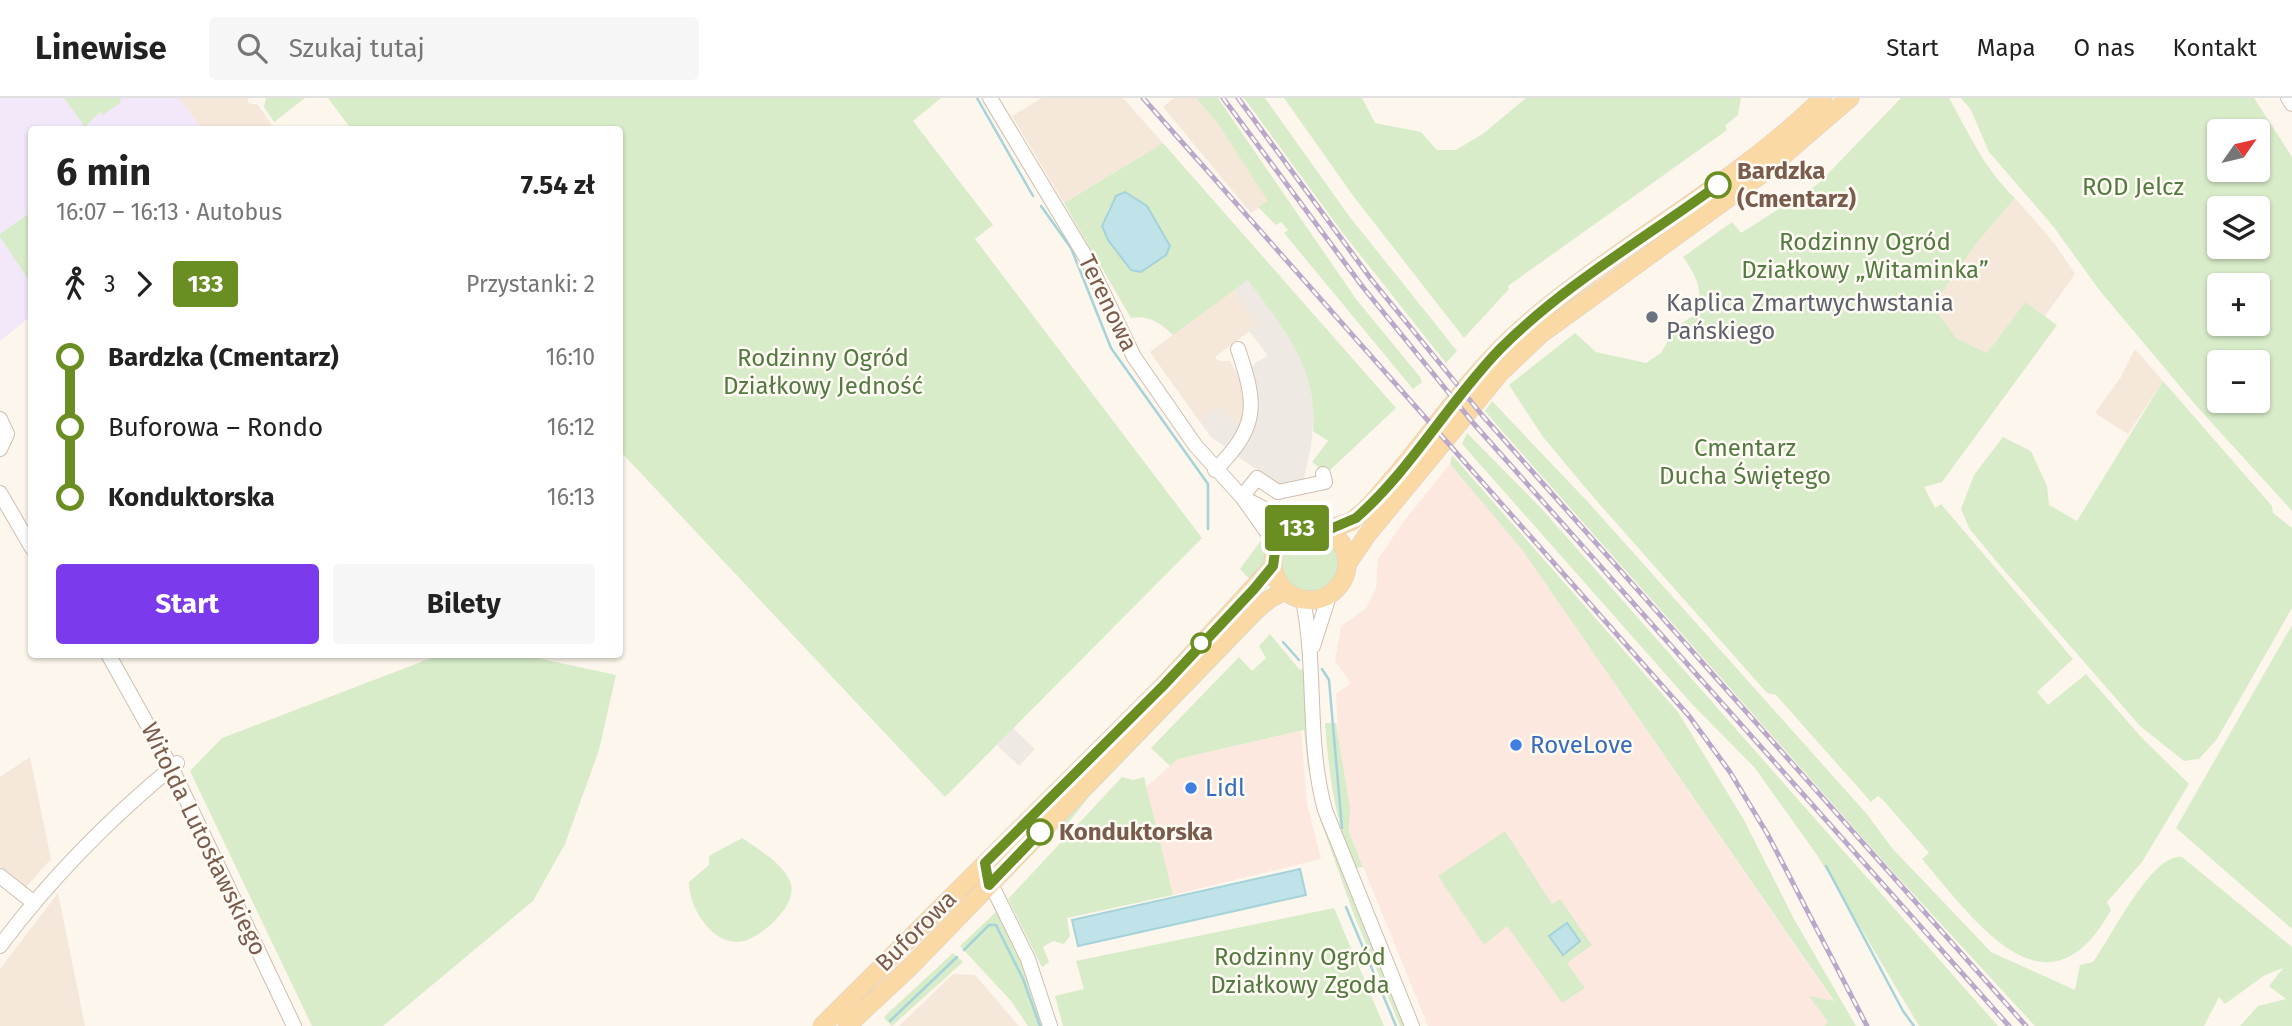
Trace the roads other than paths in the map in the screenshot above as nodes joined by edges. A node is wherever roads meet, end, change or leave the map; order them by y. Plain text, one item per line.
1 (990, 98) edge
2 (1823, 98) edge
3 (1850, 98) edge
4 (2288, 98) edge
5 (2292, 104) edge
6 (1238, 349) dead end
7 (0, 419) edge
8 (0, 449) edge
9 (1215, 470) junction
10 (1324, 474) dead end
11 (0, 493) edge
12 (1242, 497) junction
13 (1300, 527) junction
14 (1328, 530) junction
15 (28, 541) edge
16 (1277, 546) junction
17 (1348, 563) junction
18 (1273, 566) junction
19 (1285, 591) junction
20 (1329, 596) junction
21 (1303, 600) junction
22 (1312, 651) junction
23 (110, 658) edge
24 (174, 765) junction
25 (985, 863) junction
26 (0, 876) edge
27 (967, 881) junction
28 (989, 885) junction
29 (33, 902) junction
30 (0, 946) edge
31 (294, 1026) edge
32 (822, 1026) edge
33 (847, 1026) edge
34 (1051, 1026) edge
35 (1412, 1026) edge

1 - 9 street, Terenowa
2 - 14 main road
3 - 17 main road
4 - 5 street
6 - 9 street
7 - 8 street
9 - 12 street, Terenowa
10 - 12 street
11 - 15 street
12 - 13 street, Terenowa
12 - 16 street, Terenowa
13 - 14 main road
13 - 16 main road
14 - 17 main road
16 - 18 main road
17 - 20 main road
18 - 19 main road
18 - 25 main road, Buforowa
19 - 21 main road
19 - 28 main road, Buforowa
20 - 21 main road
20 - 22 street
21 - 22 street
22 - 35 street
23 - 24 street, Witolda Lutosławskiego
24 - 29 street
24 - 31 street, Witolda Lutosławskiego
25 - 27 main road, Buforowa
25 - 28 street
26 - 29 street
27 - 28 street
27 - 32 main road, Buforowa
28 - 33 main road, Buforowa
28 - 34 street
29 - 30 street

